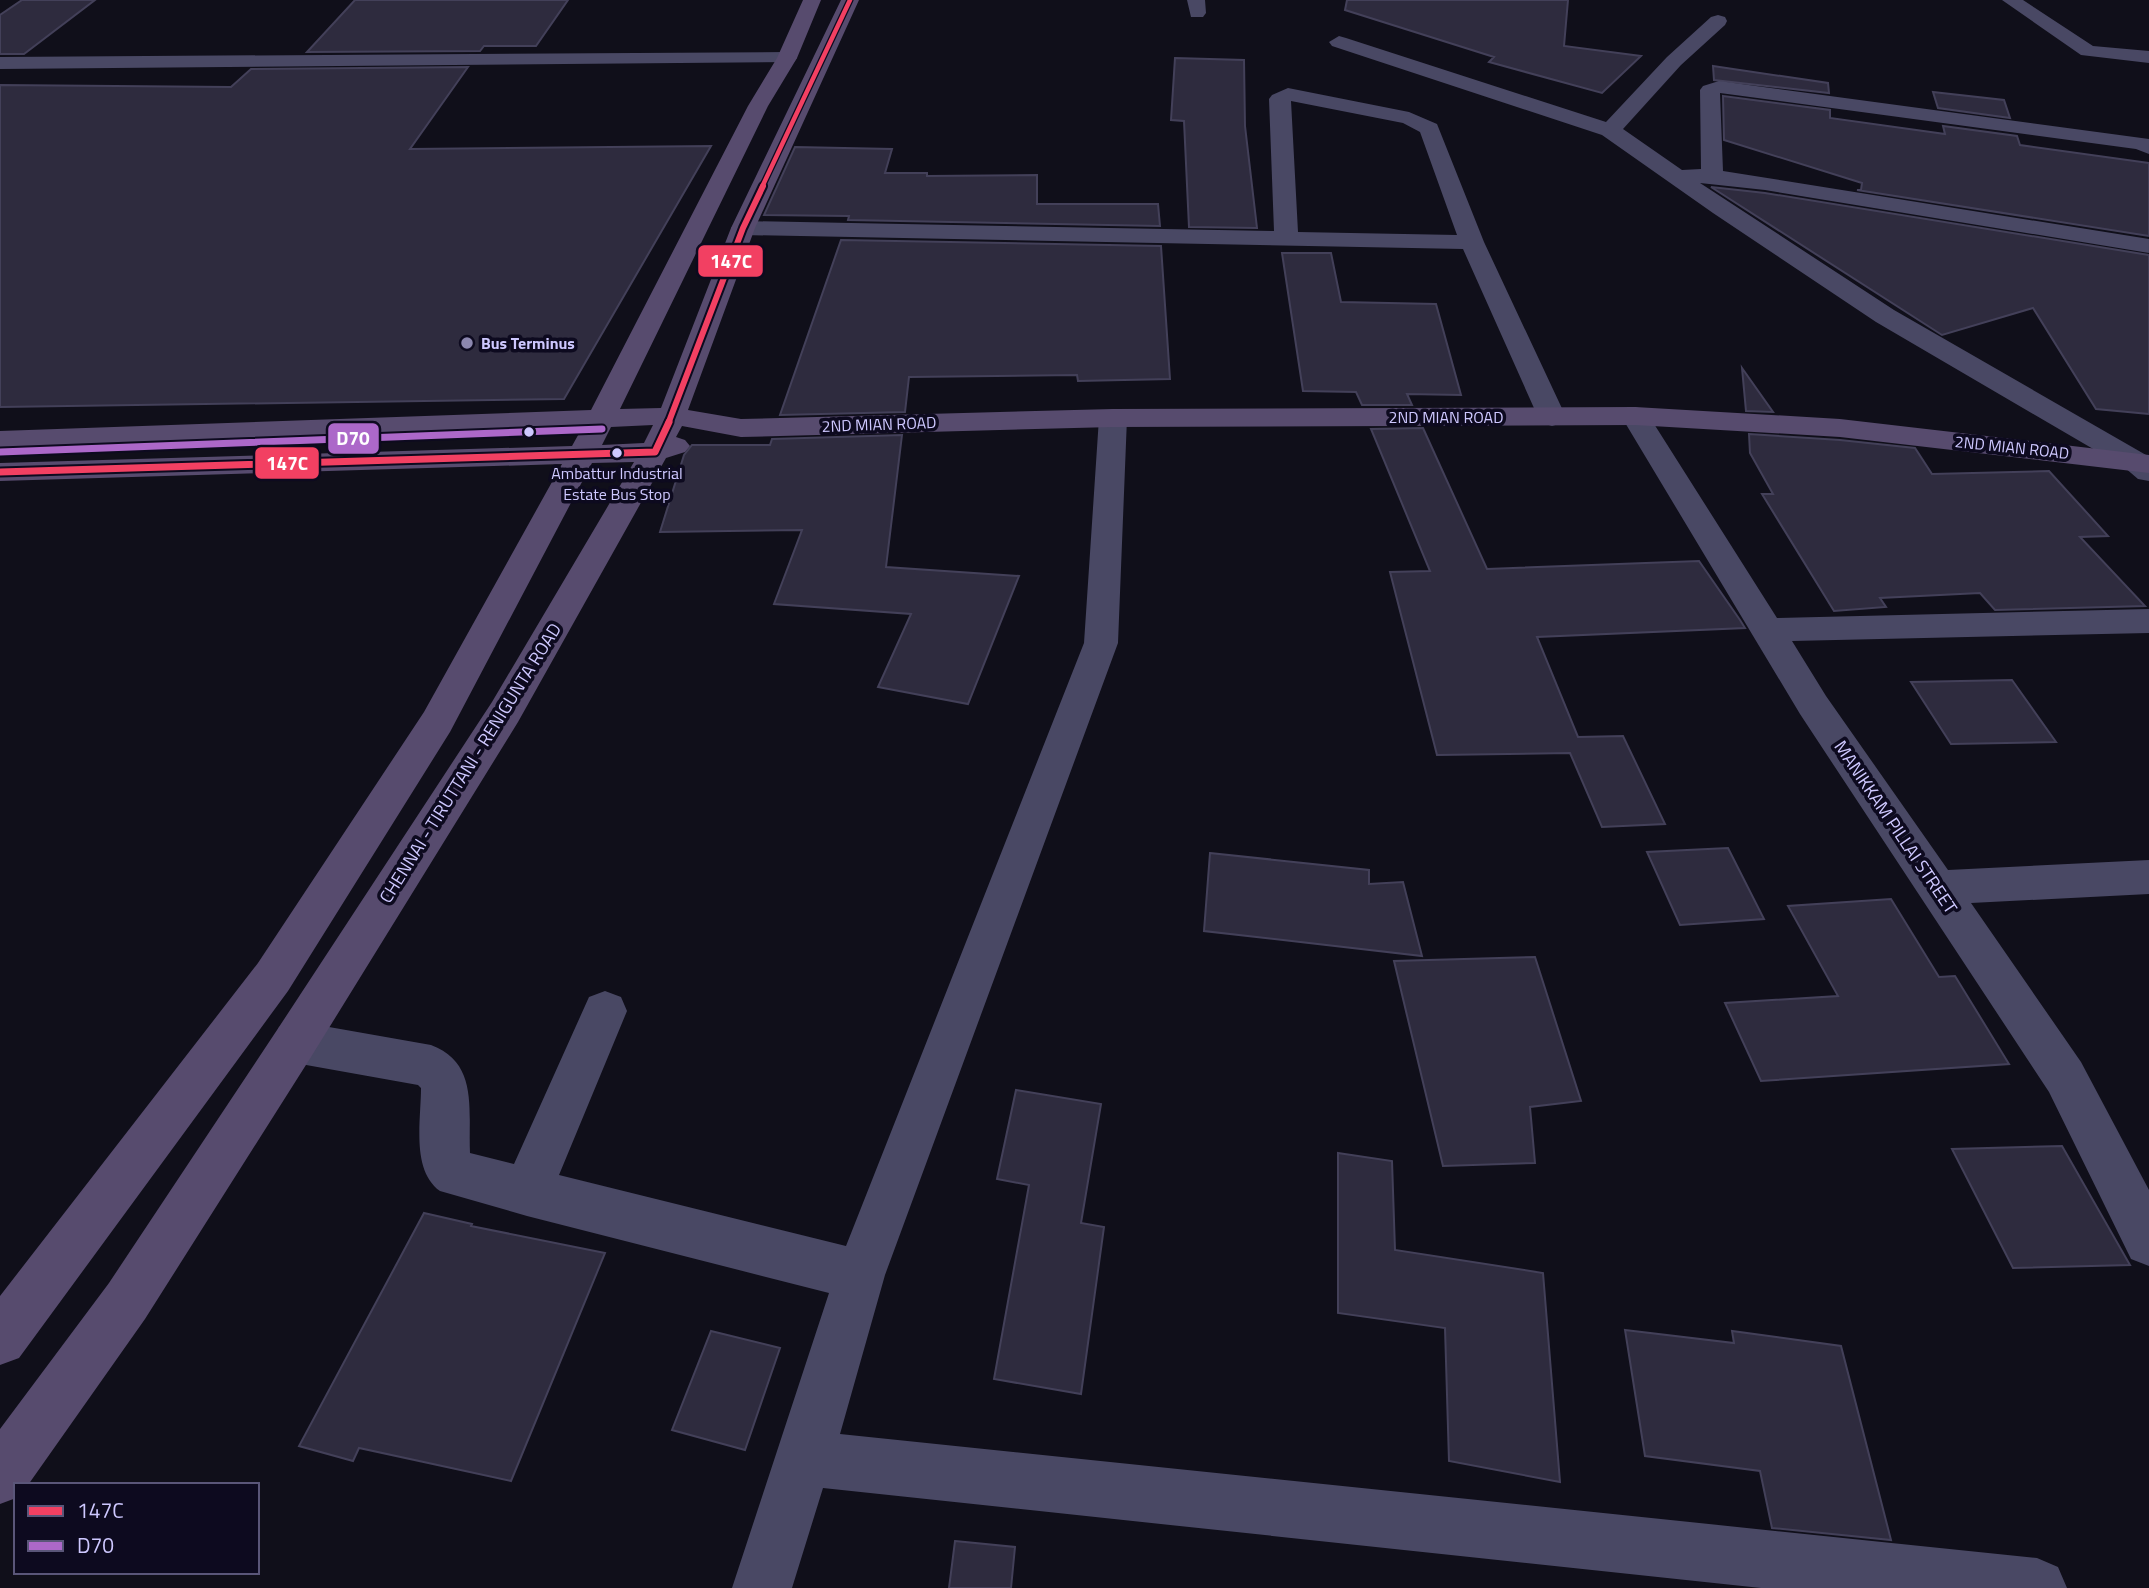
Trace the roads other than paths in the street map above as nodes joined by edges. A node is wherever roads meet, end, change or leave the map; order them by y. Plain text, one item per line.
1 (812, 0) edge
2 (850, 0) edge
3 (2011, 0) edge
4 (1718, 21) dead end
5 (1339, 42) dead end
6 (2149, 57) edge
7 (787, 58) junction
8 (0, 63) edge
9 (1611, 130) junction
10 (2149, 147) edge
11 (1712, 176) junction
12 (1677, 177) junction
13 (743, 228) junction
14 (1286, 239) junction
15 (1472, 242) junction
16 (2149, 246) edge
17 (1635, 416) junction
18 (602, 417) junction
19 (1552, 417) junction
20 (1113, 418) junction
21 (741, 428) junction
22 (157, 434) junction
23 (663, 434) junction
24 (0, 440) edge
25 (581, 454) junction
26 (2144, 466) edge
27 (135, 468) junction
28 (0, 472) edge
29 (2149, 621) edge
30 (1767, 630) junction
31 (2149, 877) edge
32 (1938, 888) junction
33 (605, 1011) dead end
34 (295, 1042) junction
35 (527, 1192) junction
36 (2149, 1241) edge
37 (860, 1275) junction
38 (0, 1339) edge
39 (805, 1458) junction
40 (0, 1476) edge
41 (762, 1588) edge
42 (2037, 1588) edge

1 - 7 main road
2 - 13 main road, CHENNAI - TIRUTTANI - RENIGUNTA ROAD
3 - 6 street
4 - 9 street
5 - 9 street
7 - 8 street
7 - 18 main road
9 - 12 street
10 - 11 street
11 - 12 street
11 - 16 street
12 - 26 street
13 - 14 street
13 - 23 main road, CHENNAI - TIRUTTANI - RENIGUNTA ROAD
14 - 15 street
14 - 15 street
15 - 19 street
17 - 19 main road, 2ND MIAN ROAD
17 - 26 main road, 2ND MIAN ROAD
17 - 30 street, MANIKKAM PILLAI STREET
18 - 22 main road
18 - 23 main road
18 - 25 main road
19 - 20 main road, 2ND MIAN ROAD
20 - 21 main road, 2ND MIAN ROAD
20 - 37 street
21 - 23 main road
21 - 23 main road
22 - 24 main road
22 - 27 main road
23 - 25 main road
23 - 34 main road, CHENNAI - TIRUTTANI - RENIGUNTA ROAD
25 - 27 main road
25 - 38 main road
27 - 28 main road
29 - 30 street
30 - 32 street, MANIKKAM PILLAI STREET
31 - 32 street
32 - 36 street, MANIKKAM PILLAI STREET
33 - 35 street
34 - 35 street
34 - 40 main road, CHENNAI - TIRUTTANI - RENIGUNTA ROAD
35 - 37 street
37 - 39 street
39 - 41 street
39 - 42 street

